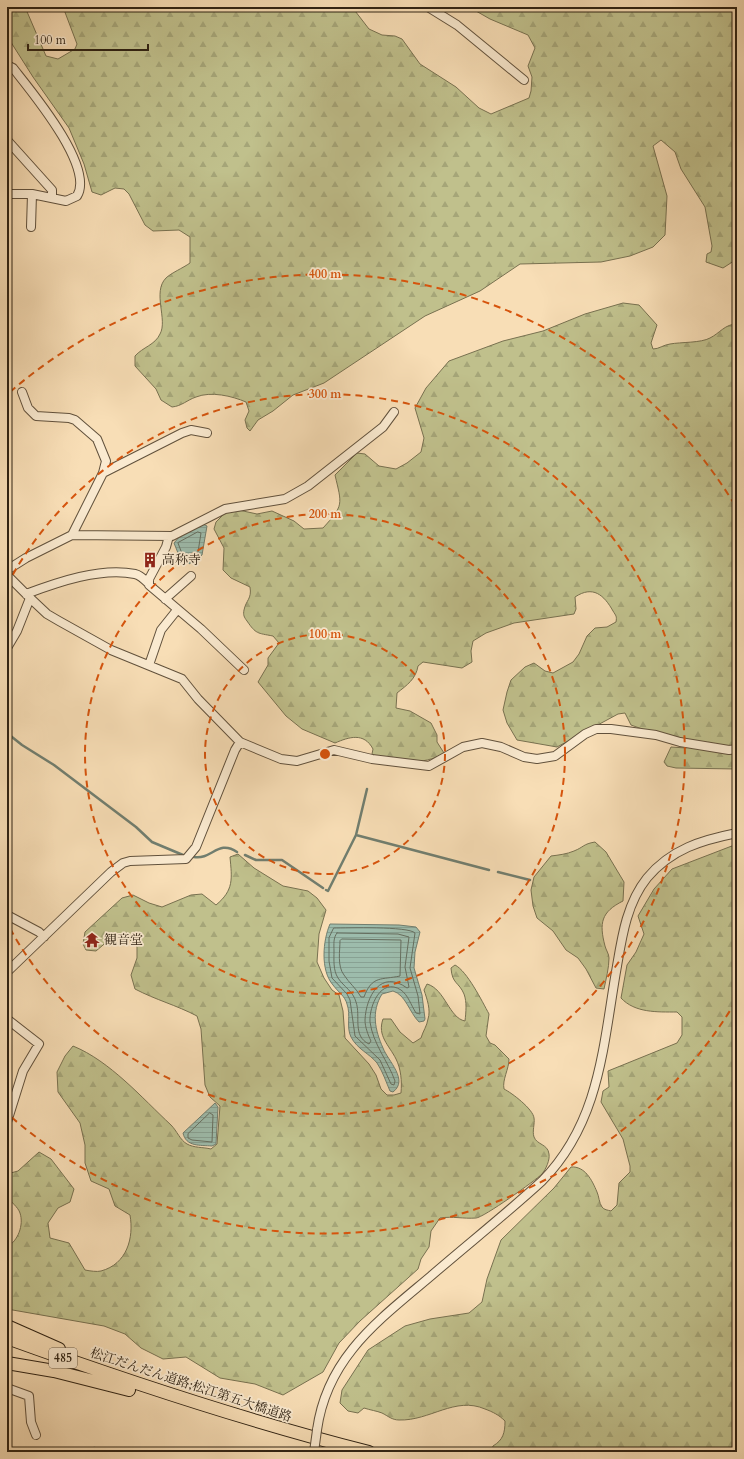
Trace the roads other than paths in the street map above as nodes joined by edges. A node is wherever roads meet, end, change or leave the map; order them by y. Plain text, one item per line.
1 (428, 7) edge
2 (7, 65) edge
3 (524, 80) dead end
4 (7, 140) edge
5 (7, 194) edge
6 (32, 194) junction
7 (52, 197) junction
8 (31, 227) dead end
9 (22, 392) dead end
10 (394, 412) dead end
11 (207, 432) dead end
12 (103, 473) junction
13 (72, 535) junction
14 (169, 536) junction
15 (7, 570) edge
16 (7, 575) edge
17 (191, 576) dead end
18 (148, 583) junction
19 (28, 596) junction
20 (165, 599) junction
21 (177, 610) junction
22 (7, 648) edge
23 (149, 665) junction
24 (244, 670) dead end
25 (240, 742) junction
26 (737, 749) edge
27 (737, 833) edge
28 (7, 914) edge
29 (44, 936) junction
30 (7, 972) edge
31 (7, 1019) edge
32 (7, 1122) edge
33 (7, 1326) edge
34 (7, 1338) edge
35 (7, 1363) edge
36 (119, 1379) junction
37 (7, 1388) edge
38 (224, 1412) junction
39 (36, 1435) dead end
40 (314, 1452) edge
41 (369, 1452) edge

1 - 3 street
2 - 7 street
4 - 7 street
5 - 6 street
6 - 7 street
6 - 8 street
9 - 12 street
10 - 14 street
11 - 12 street
12 - 13 street
13 - 14 street
13 - 15 street
14 - 18 street
16 - 19 street
17 - 20 street
18 - 19 street
18 - 20 street
19 - 22 street
19 - 23 street
20 - 21 street
21 - 23 street
21 - 24 street
23 - 25 street
25 - 26 street
25 - 29 street
27 - 40 street, bridge
28 - 29 street
29 - 30 street
31 - 32 street
33 - 36 highway
34 - 36 highway, 松江だんだん道路;松江第五大橋道路 / 485
35 - 38 highway
36 - 38 highway, 松江だんだん道路;松江第五大橋道路 / 485
37 - 39 street
38 - 41 highway, 松江だんだん道路;松江第五大橋道路 / 485

